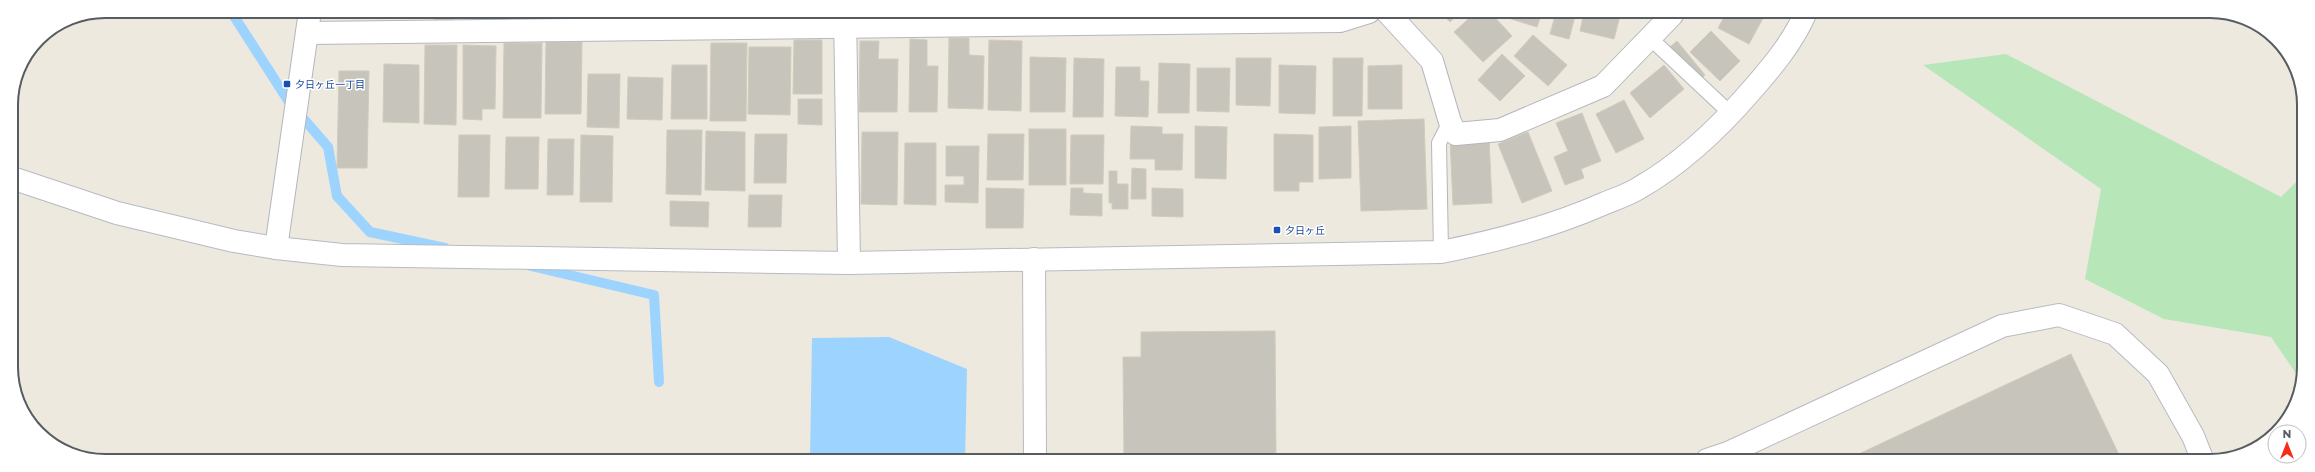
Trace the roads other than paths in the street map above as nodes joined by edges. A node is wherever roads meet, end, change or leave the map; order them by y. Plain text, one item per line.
1 (309, 18) edge
2 (1350, 18) edge
3 (1393, 18) edge
4 (1667, 18) edge
5 (1804, 18) edge
6 (846, 19) edge
7 (307, 33) junction
8 (1650, 38) junction
9 (1731, 114) junction
10 (1450, 122) junction
11 (18, 180) edge
12 (276, 248) junction
13 (1441, 252) junction
14 (1034, 259) junction
15 (849, 263) junction
16 (1035, 454) edge
17 (1725, 454) edge
18 (2200, 454) edge

1 - 7 street
2 - 6 street
3 - 10 street
4 - 8 street
5 - 9 street
6 - 7 street
6 - 15 street
7 - 12 street
8 - 9 lane
8 - 10 street
9 - 13 street
10 - 13 lane
11 - 12 street
12 - 15 street
13 - 14 street
14 - 15 street
14 - 16 street
17 - 18 street

